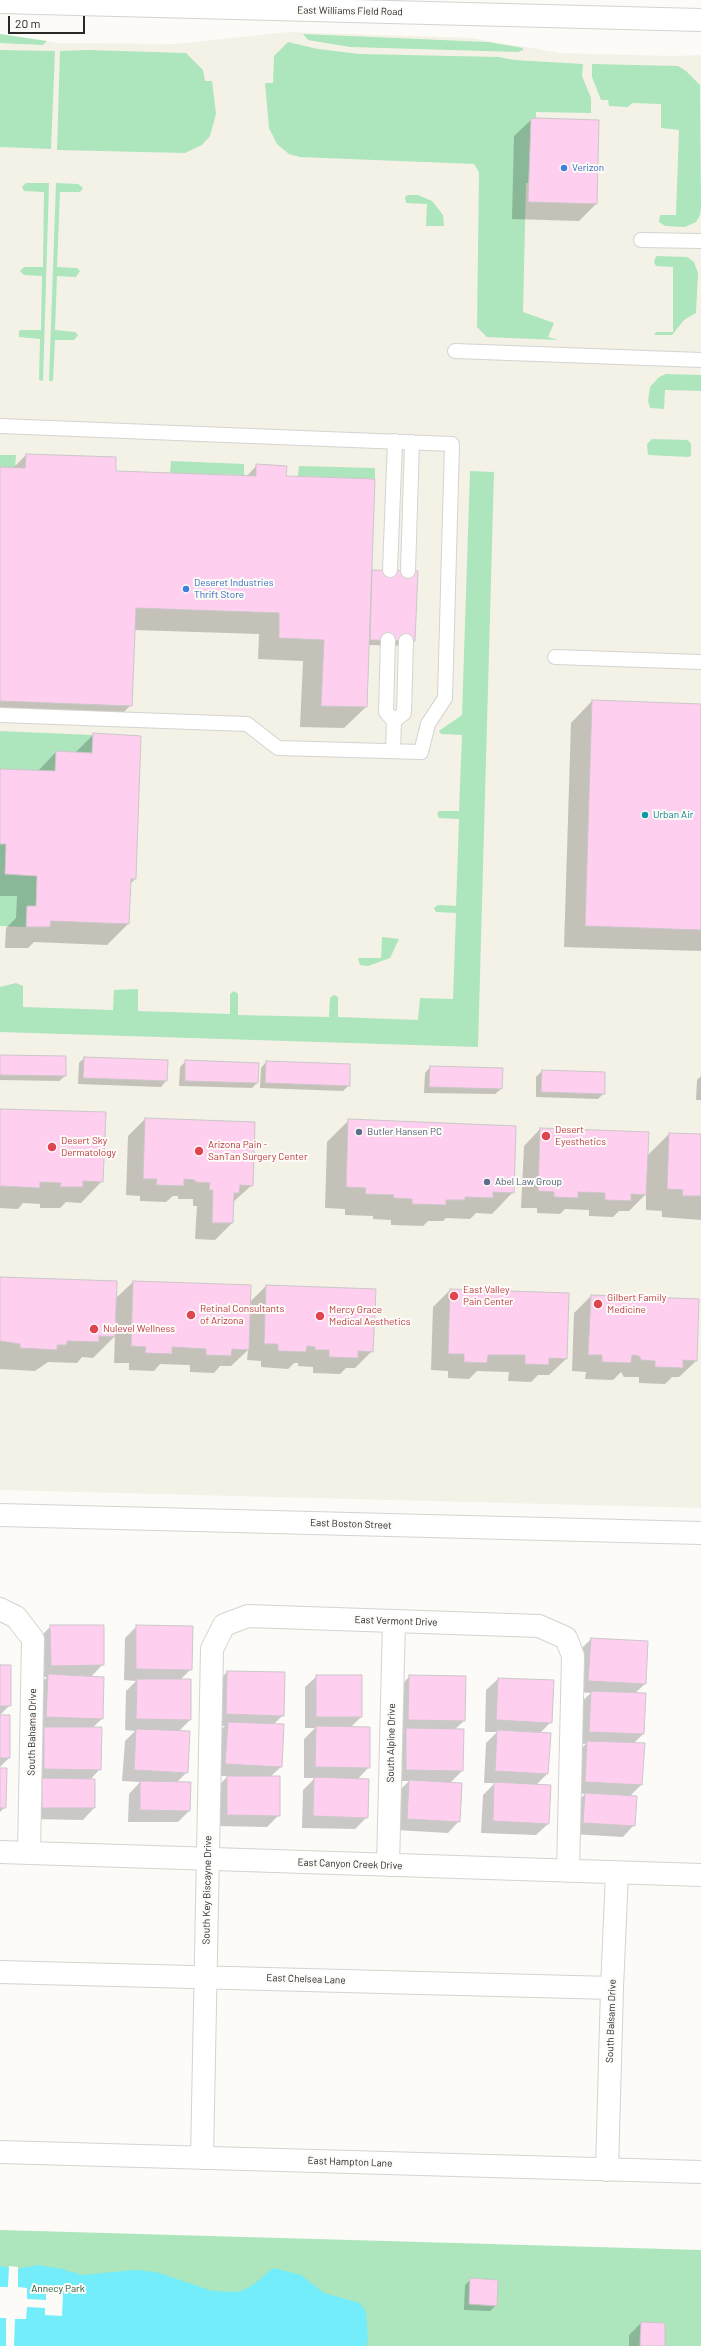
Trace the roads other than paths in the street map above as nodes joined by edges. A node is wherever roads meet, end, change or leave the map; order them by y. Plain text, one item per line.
1 (0, 2) edge
2 (242, 4) edge
3 (701, 20) edge
4 (641, 240) dead end
5 (701, 241) edge
6 (455, 351) dead end
7 (701, 360) edge
8 (0, 426) edge
9 (395, 441) junction
10 (412, 442) junction
11 (390, 570) dead end
12 (408, 571) dead end
13 (388, 640) dead end
14 (406, 641) dead end
15 (555, 657) dead end
16 (701, 662) edge
17 (0, 715) edge
18 (394, 721) junction
19 (393, 751) junction
20 (0, 1515) edge
21 (701, 1533) edge
22 (8, 1613) edge
23 (394, 1621) junction
24 (224, 1625) joint
25 (0, 1852) edge
26 (29, 1853) junction
27 (207, 1859) junction
28 (388, 1865) junction
29 (568, 1871) junction
30 (617, 1873) junction
31 (701, 1876) edge
32 (0, 1972) edge
33 (206, 1976) junction
34 (612, 1988) junction
35 (0, 2152) edge
36 (202, 2158) junction
37 (607, 2170) junction
38 (701, 2172) edge

1 - 2 street, East Williams Field Road
2 - 3 street, East Williams Field Road
4 - 5 lane
6 - 7 lane
8 - 9 lane
9 - 10 lane
9 - 11 lane
10 - 12 lane
10 - 19 lane
13 - 18 lane
14 - 18 lane
15 - 16 lane
17 - 19 lane
18 - 19 lane
20 - 21 street, East Boston Street
22 - 26 street, South Bahama Drive
23 - 24 street, East Vermont Drive
23 - 28 street, South Alpine Drive
23 - 29 street, East Vermont Drive
24 - 27 street, South Key Biscayne Drive
25 - 26 street, East Canyon Creek Drive
26 - 27 street, East Canyon Creek Drive
27 - 28 street, East Canyon Creek Drive
27 - 33 street, South Key Biscayne Drive
28 - 29 street, East Canyon Creek Drive
29 - 30 street, East Canyon Creek Drive
30 - 31 street, East Canyon Creek Drive
30 - 34 street, South Balsam Drive
32 - 33 street, East Chelsea Lane
33 - 34 street, East Chelsea Lane
33 - 36 street, South Key Biscayne Drive
34 - 37 street, South Balsam Drive
35 - 36 street, East Hampton Lane
36 - 37 street, East Hampton Lane
37 - 38 street, East Hampton Lane

